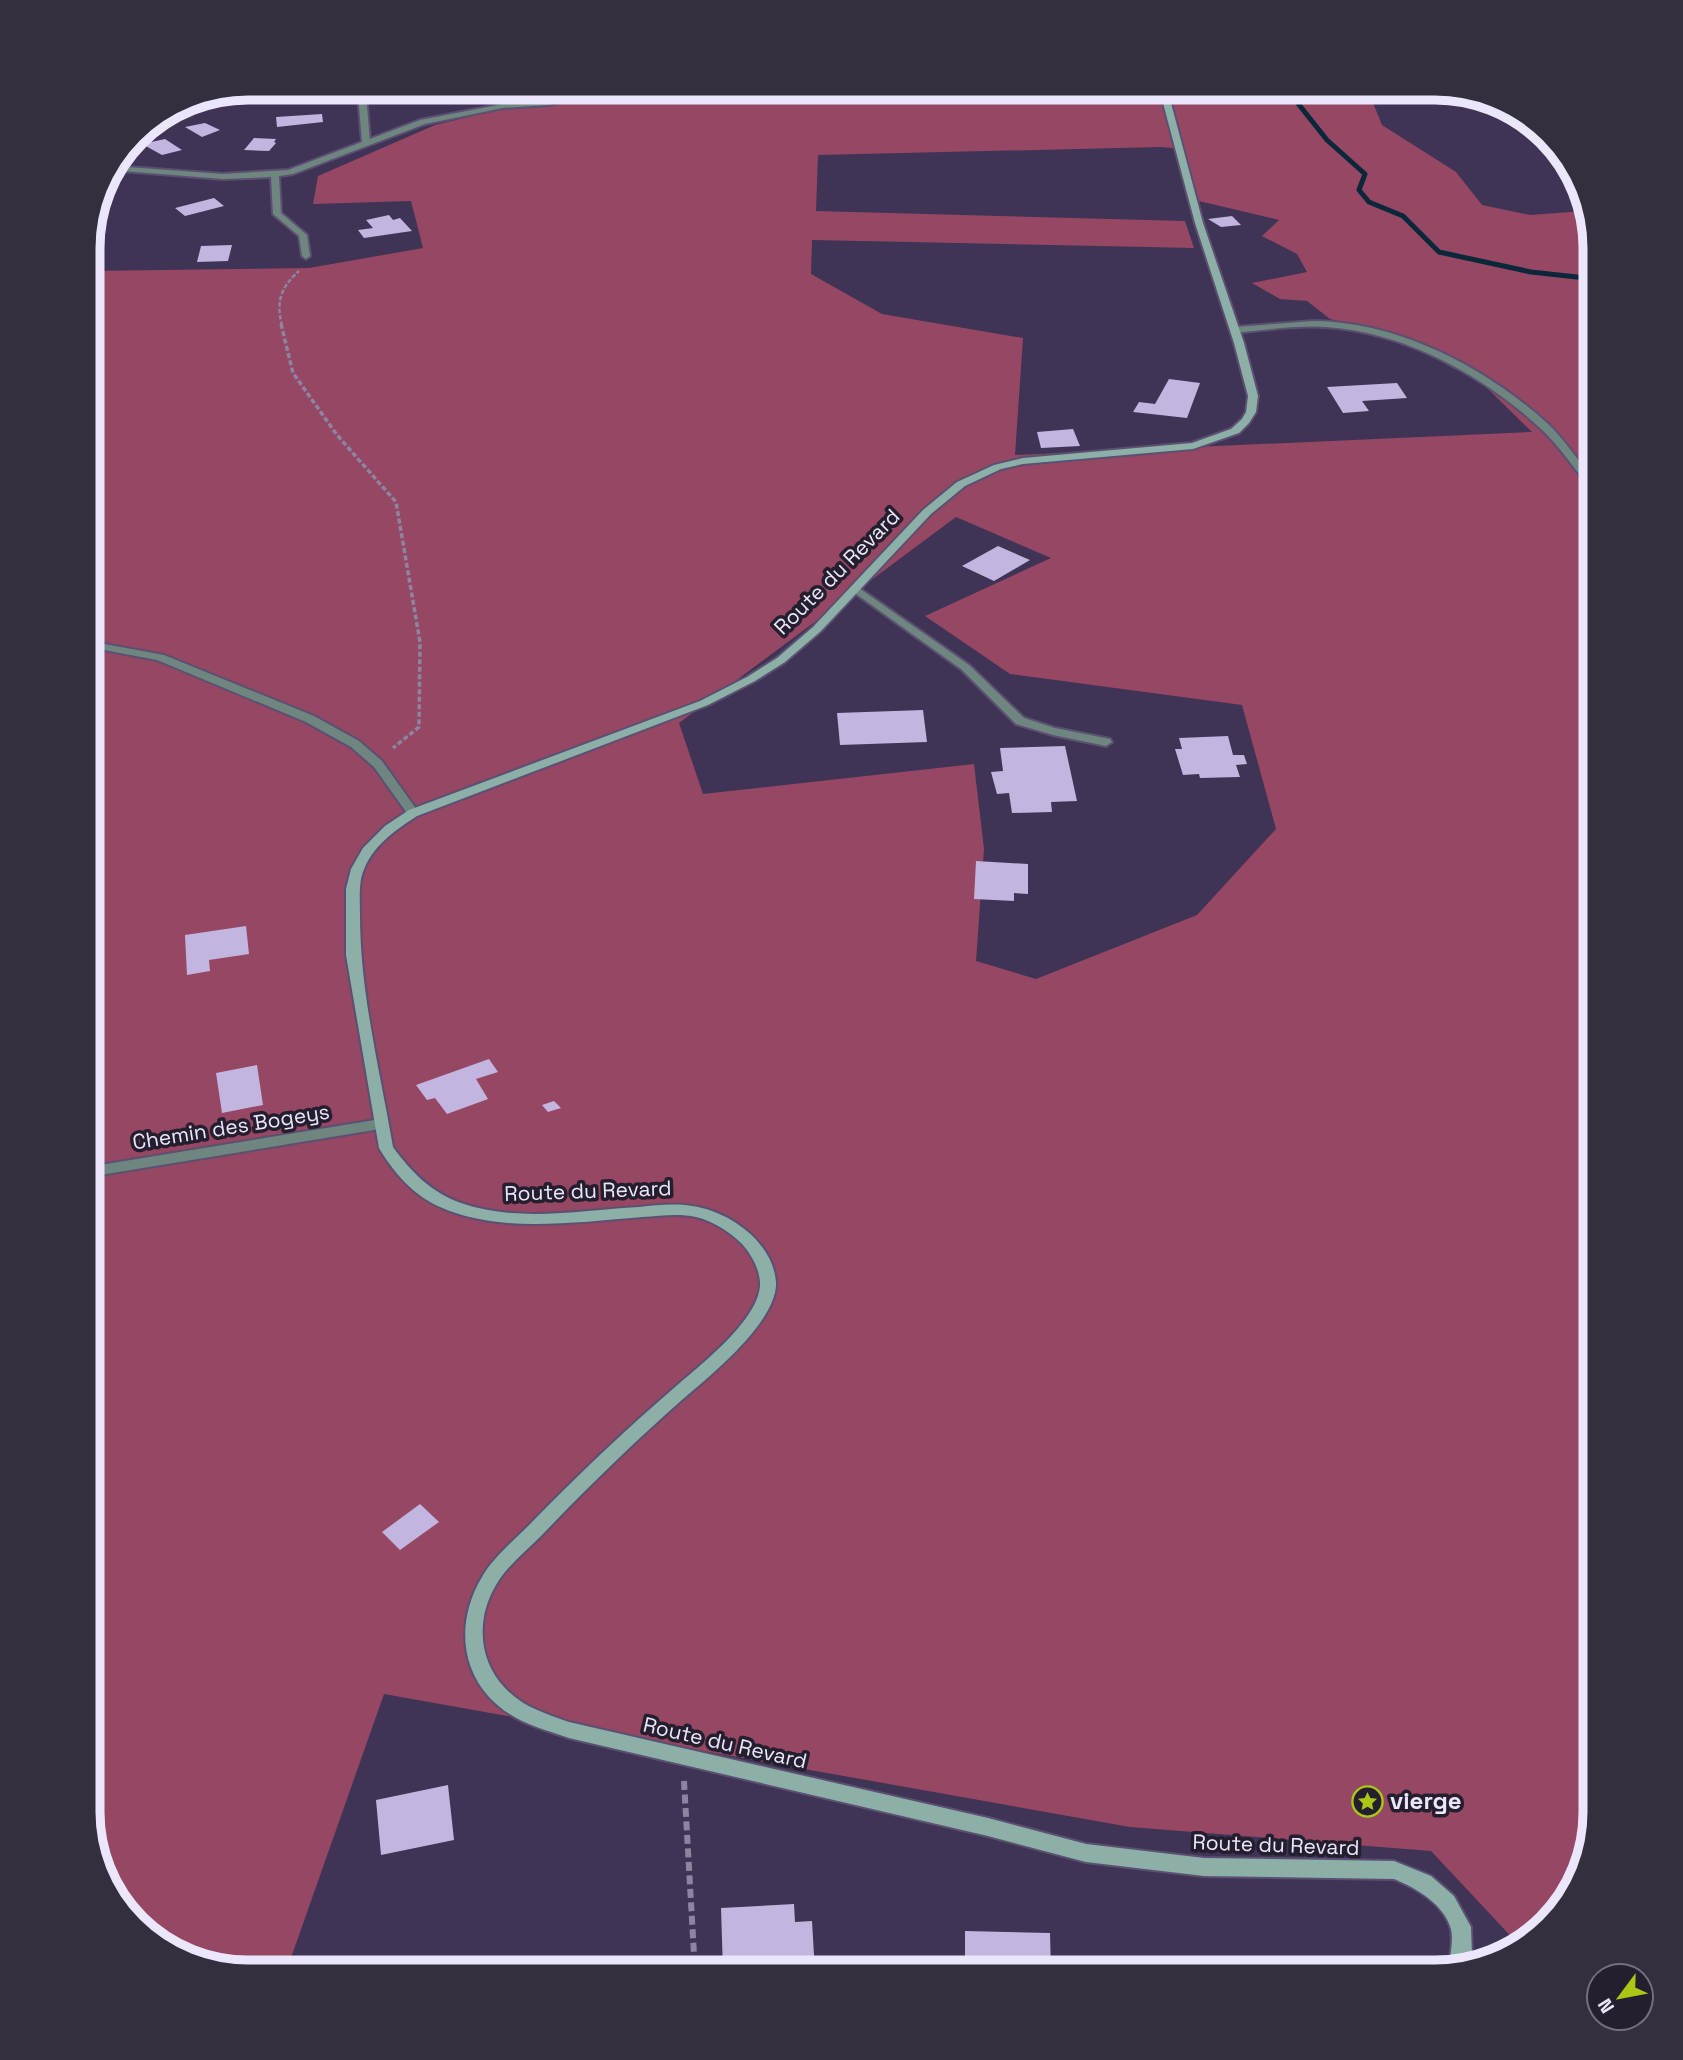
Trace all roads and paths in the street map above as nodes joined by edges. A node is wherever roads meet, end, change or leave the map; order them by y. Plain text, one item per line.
1 (362, 100) edge
2 (563, 100) edge
3 (1166, 100) edge
4 (366, 142) junction
5 (123, 169) edge
6 (275, 175) junction
7 (306, 256) joint
8 (1235, 330) junction
9 (1583, 472) edge
10 (856, 589) junction
11 (100, 646) edge
12 (1106, 741) dead end
13 (378, 764) junction
14 (413, 813) junction
15 (381, 1124) junction
16 (100, 1170) edge
17 (683, 1756) junction
18 (1462, 1957) edge
19 (694, 1960) edge

1 - 4 street
2 - 4 street
3 - 8 main road, Route du Revard
4 - 6 street
5 - 6 street
6 - 7 street
7 - 13 path
8 - 9 street
8 - 10 main road, Route du Revard
10 - 12 street
10 - 14 main road, Route du Revard
11 - 13 street
13 - 14 street
14 - 15 main road, Route du Revard
15 - 16 street, Chemin des Bogeys
15 - 17 main road, Route du Revard
17 - 18 main road, Route du Revard
17 - 19 path

